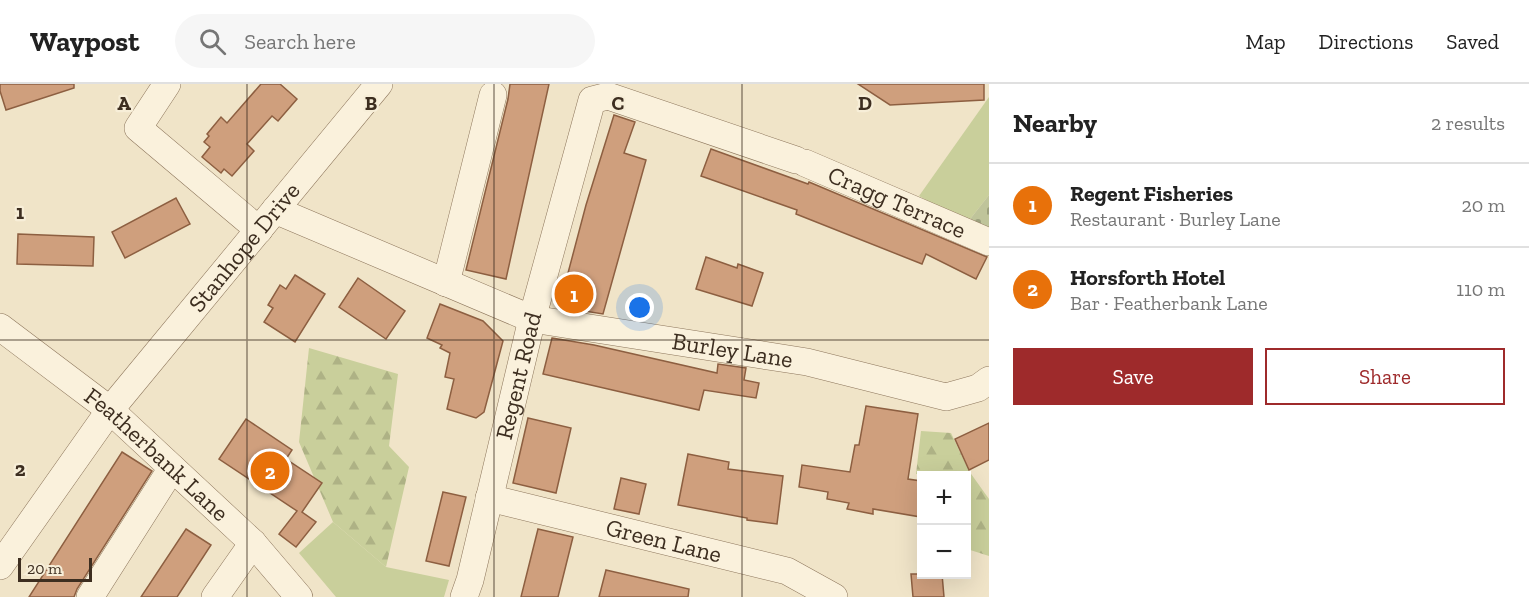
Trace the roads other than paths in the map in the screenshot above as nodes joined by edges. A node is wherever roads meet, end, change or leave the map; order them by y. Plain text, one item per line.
1 (167, 84) edge
2 (379, 84) edge
3 (598, 93) edge
4 (493, 95) dead end
5 (267, 220) junction
6 (989, 242) edge
7 (446, 283) junction
8 (532, 319) junction
9 (0, 327) edge
10 (989, 380) edge
11 (110, 410) junction
12 (172, 468) junction
13 (489, 498) junction
14 (253, 543) junction
15 (0, 566) edge
16 (90, 597) edge
17 (215, 597) edge
18 (299, 597) edge
19 (464, 597) edge
20 (834, 597) edge

1 - 5 street, Burley Lane
2 - 5 street, Stanhope Drive
3 - 6 street, Cragg Terrace
3 - 8 street, Regent Road
4 - 7 street
5 - 7 street, Burley Lane
5 - 11 street, Stanhope Drive
7 - 8 street, Burley Lane
8 - 10 street, Burley Lane
8 - 13 street, Regent Road
9 - 11 street, Featherbank Lane
11 - 12 street, Featherbank Lane
11 - 15 street, Stanhope Drive
12 - 14 street, Featherbank Lane
12 - 16 street
13 - 19 street, Regent Road
13 - 20 street, Green Lane
14 - 17 street
14 - 18 street, Featherbank Lane

